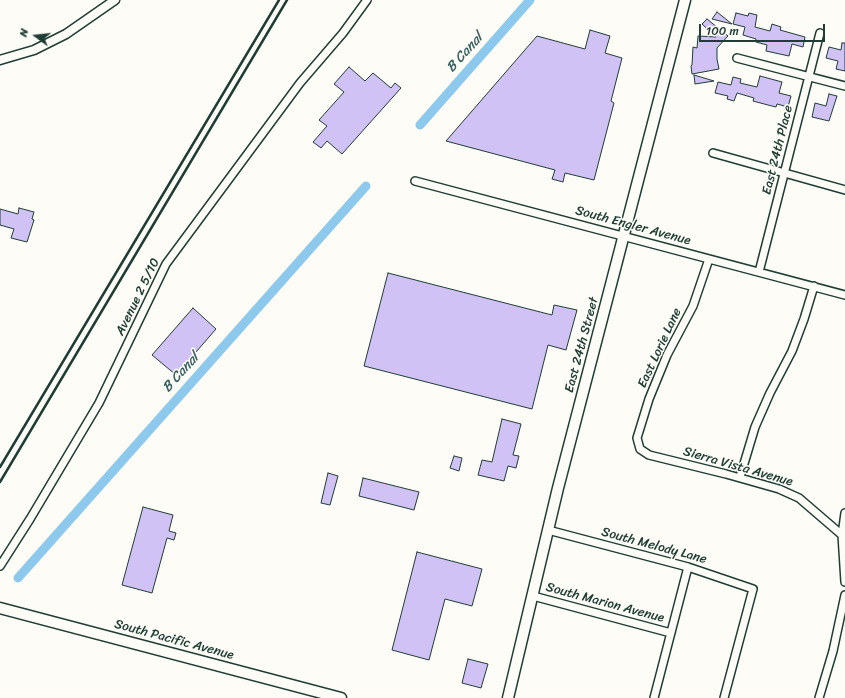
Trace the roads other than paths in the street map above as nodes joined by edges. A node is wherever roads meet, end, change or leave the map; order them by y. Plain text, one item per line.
1 (115, 0) edge
2 (367, 0) edge
3 (685, 0) edge
4 (820, 33) dead end
5 (737, 58) dead end
6 (0, 60) edge
7 (809, 77) junction
8 (845, 86) edge
9 (713, 153) dead end
10 (784, 174) junction
11 (415, 181) dead end
12 (845, 190) edge
13 (624, 236) junction
14 (709, 259) junction
15 (759, 272) junction
16 (814, 286) junction
17 (845, 295) edge
18 (640, 449) joint
19 (740, 477) junction
20 (845, 513) edge
21 (548, 530) junction
22 (842, 534) junction
23 (0, 566) edge
24 (688, 567) junction
25 (845, 582) edge
26 (845, 595) edge
27 (533, 596) junction
28 (0, 608) edge
29 (671, 633) junction
30 (341, 698) edge
31 (508, 698) edge
32 (654, 698) edge
33 (724, 698) edge
34 (819, 698) edge

1 - 6 street
2 - 23 street, Avenue 2 5/10
3 - 13 main road, East 24th Street
4 - 7 street, East 24th Place
5 - 7 street
7 - 8 street
7 - 10 street, East 24th Place
9 - 10 street
10 - 12 street
10 - 15 street, East 24th Place
11 - 13 street, South Engler Avenue
13 - 14 street, South Engler Avenue
13 - 21 main road, East 24th Street
14 - 15 street, South Engler Avenue
14 - 18 street, East Lorie Lane
15 - 16 street, South Engler Avenue
16 - 17 street, South Engler Avenue
16 - 19 street
18 - 19 street, Sierra Vista Avenue
19 - 22 street, Sierra Vista Avenue
20 - 22 street
21 - 24 street, South Melody Lane
21 - 27 main road, East 24th Street
22 - 25 street
24 - 29 street
24 - 33 street, South Melody Lane
26 - 34 street
27 - 29 street, South Marion Avenue
27 - 31 main road, East 24th Street
28 - 30 main road, South Pacific Avenue
29 - 32 street

